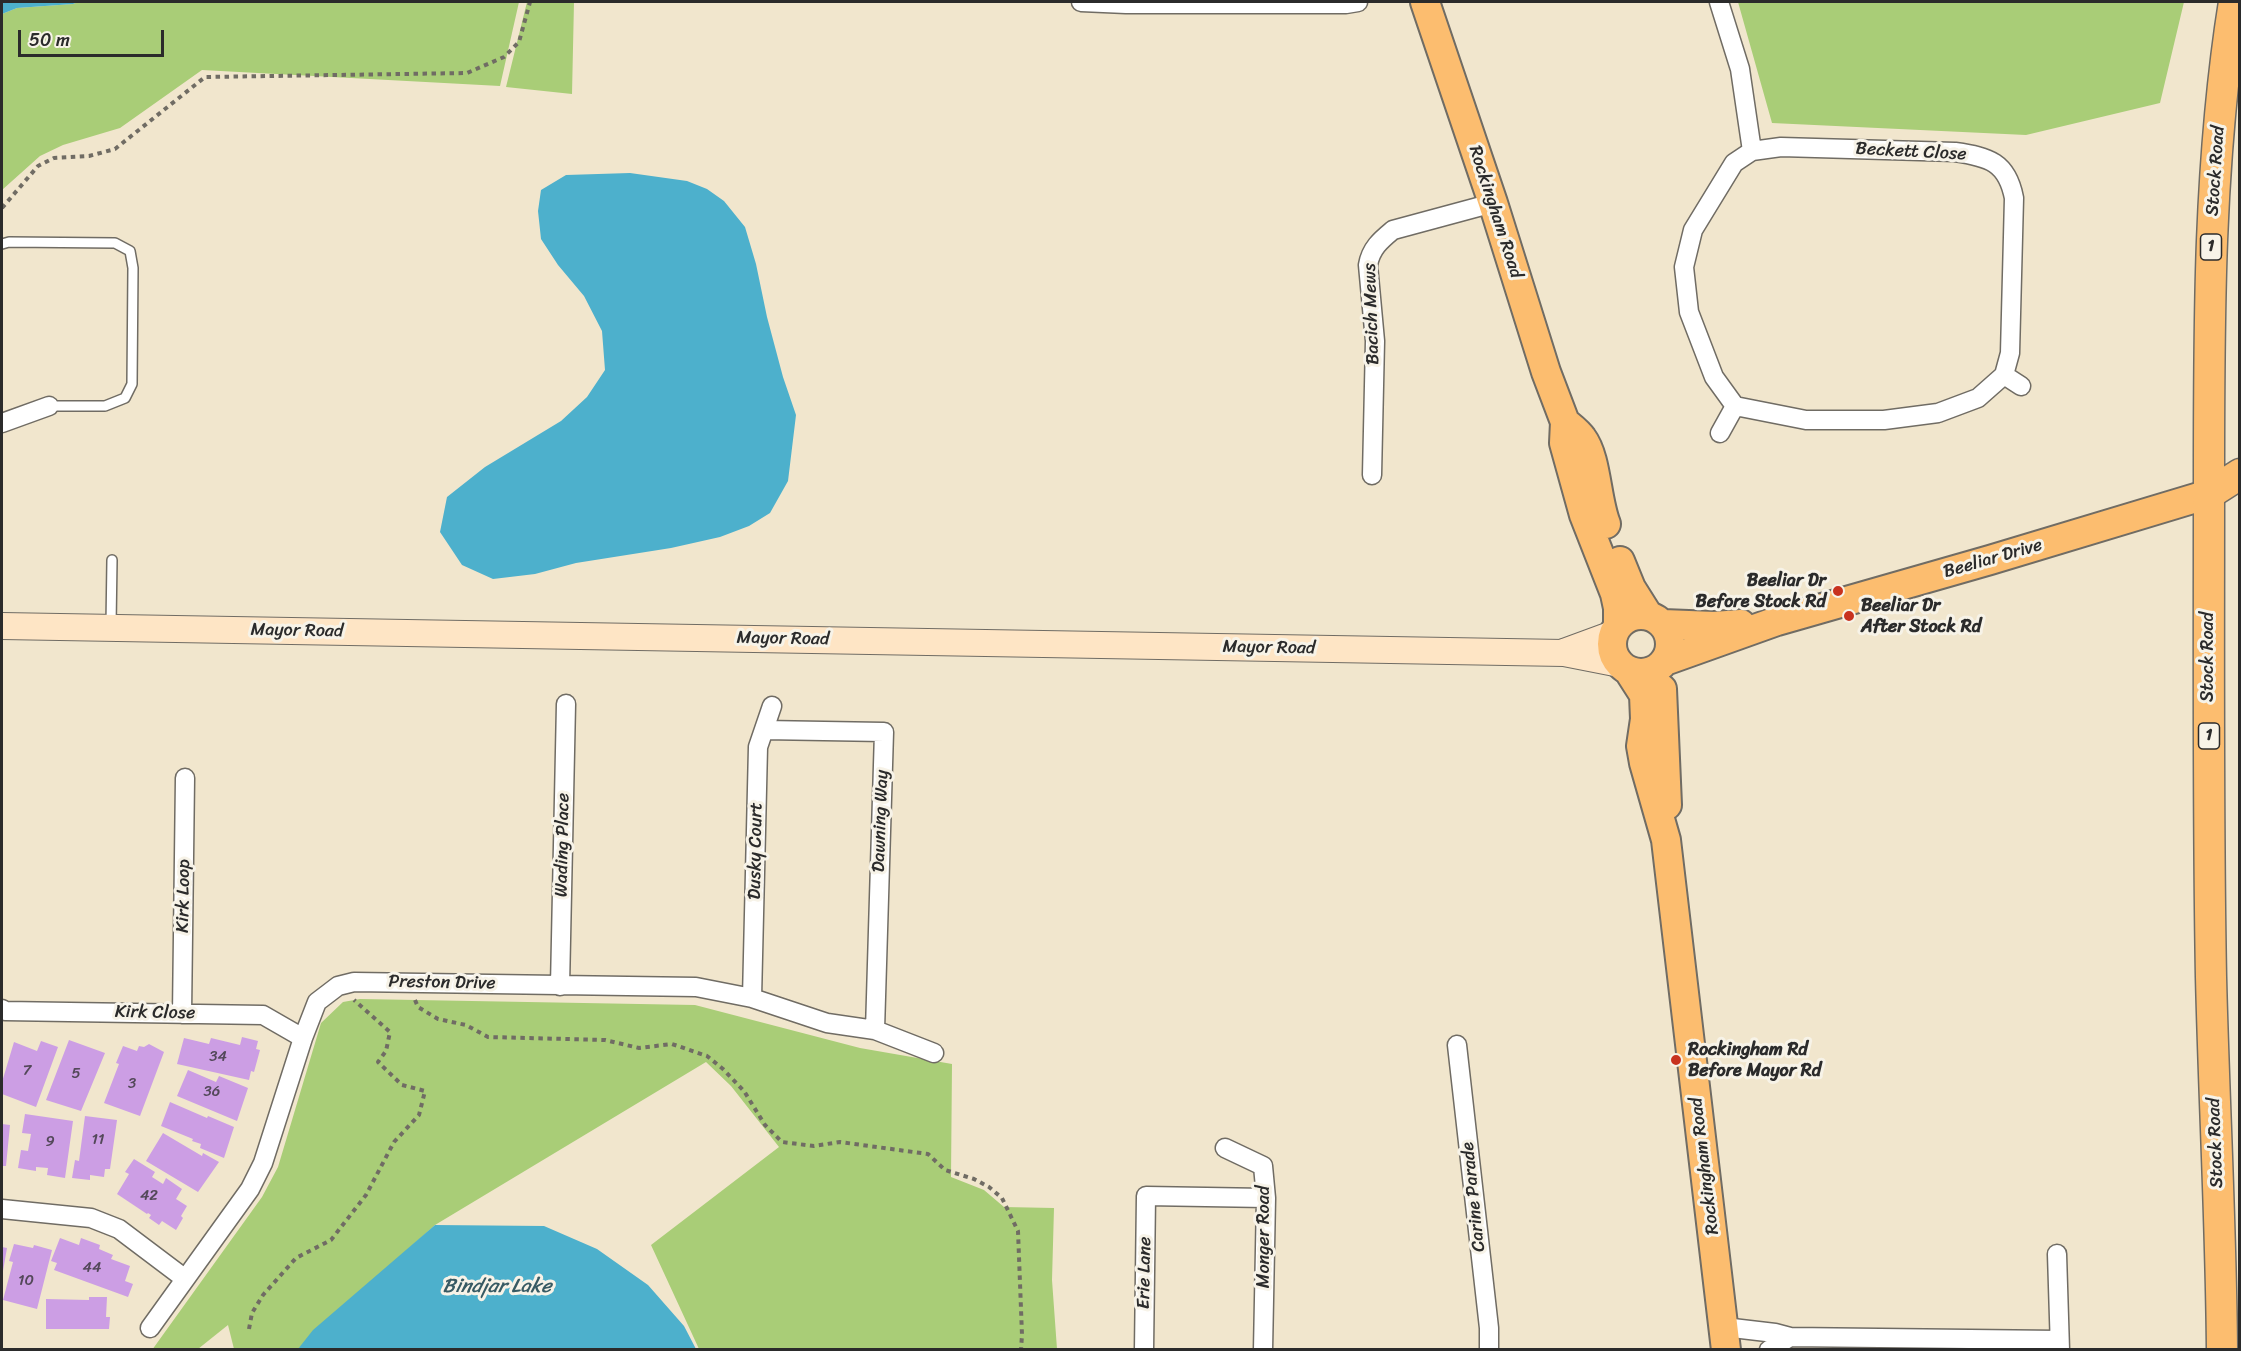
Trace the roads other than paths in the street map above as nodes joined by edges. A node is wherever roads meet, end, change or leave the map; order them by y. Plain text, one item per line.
1 (1081, 2) edge
2 (1359, 2) edge
3 (1425, 2) edge
4 (1719, 2) edge
5 (2234, 2) edge
6 (1752, 151) junction
7 (1493, 203) junction
8 (2, 244) edge
9 (2004, 375) junction
10 (2021, 386) dead end
11 (50, 406) joint
12 (1735, 406) junction
13 (1565, 422) junction
14 (2, 423) edge
15 (1720, 433) dead end
16 (2240, 474) edge
17 (1372, 475) dead end
18 (2240, 494) edge
19 (2209, 495) junction
20 (112, 560) dead end
21 (1655, 619) junction
22 (1777, 621) junction
23 (2, 626) edge
24 (111, 627) junction
25 (1615, 630) junction
26 (1564, 652) junction
27 (1663, 663) junction
28 (1624, 667) junction
29 (566, 704) dead end
30 (772, 706) dead end
31 (764, 730) junction
32 (185, 778) dead end
33 (1666, 840) junction
34 (560, 986) junction
35 (752, 998) junction
36 (2, 1009) edge
37 (182, 1014) junction
38 (875, 1030) junction
39 (303, 1038) junction
40 (1457, 1045) dead end
41 (933, 1053) dead end
42 (1225, 1148) dead end
43 (1266, 1198) junction
44 (2, 1209) edge
45 (2057, 1254) dead end
46 (184, 1278) junction
47 (150, 1328) dead end
48 (1791, 1337) junction
49 (1725, 1338) edge
50 (2060, 1345) edge
51 (1144, 1350) edge
52 (1263, 1350) edge
53 (1489, 1350) edge
54 (1769, 1350) edge
55 (2222, 1350) edge

1 - 2 street
3 - 7 main road, Rockingham Road
4 - 6 street
5 - 19 highway, Stock Road / 1
6 - 9 street, Beckett Close
6 - 12 street
7 - 13 main road, Rockingham Road
7 - 17 street, Bacich Mews
8 - 11 lane
9 - 10 street
9 - 12 street
11 - 14 street
12 - 15 street
13 - 21 main road, Rockingham Road
13 - 25 main road, Rockingham Road
16 - 19 highway, Beeliar Drive
18 - 19 highway, Beeliar Drive
19 - 22 main road, Beeliar Drive
19 - 55 highway, Stock Road / 1
20 - 24 lane
21 - 22 main road, Beeliar Drive
21 - 25 main road
21 - 27 main road
22 - 27 main road, Beeliar Drive
23 - 24 main road, Mayor Road
24 - 26 main road, Mayor Road
25 - 26 main road, Mayor Road
25 - 28 main road
26 - 28 main road, Mayor Road
27 - 28 main road
27 - 33 main road, Rockingham Road
28 - 33 main road, Rockingham Road
29 - 34 street, Wading Place
30 - 31 street, Dusky Court
31 - 35 street, Dusky Court
31 - 38 street, Dawning Way
32 - 37 street, Kirk Loop
33 - 49 main road, Rockingham Road
34 - 35 street, Preston Drive
34 - 39 street, Preston Drive
35 - 38 street, Preston Drive
36 - 37 street, Kirk Close
37 - 39 street, Kirk Close
38 - 41 street, Preston Drive
39 - 46 street
40 - 53 street, Carine Parade
42 - 43 street, Monger Road
43 - 51 street, Erie Lane
43 - 52 street, Monger Road
44 - 46 street
45 - 50 street
46 - 47 street
48 - 49 street
48 - 50 street
48 - 54 street

